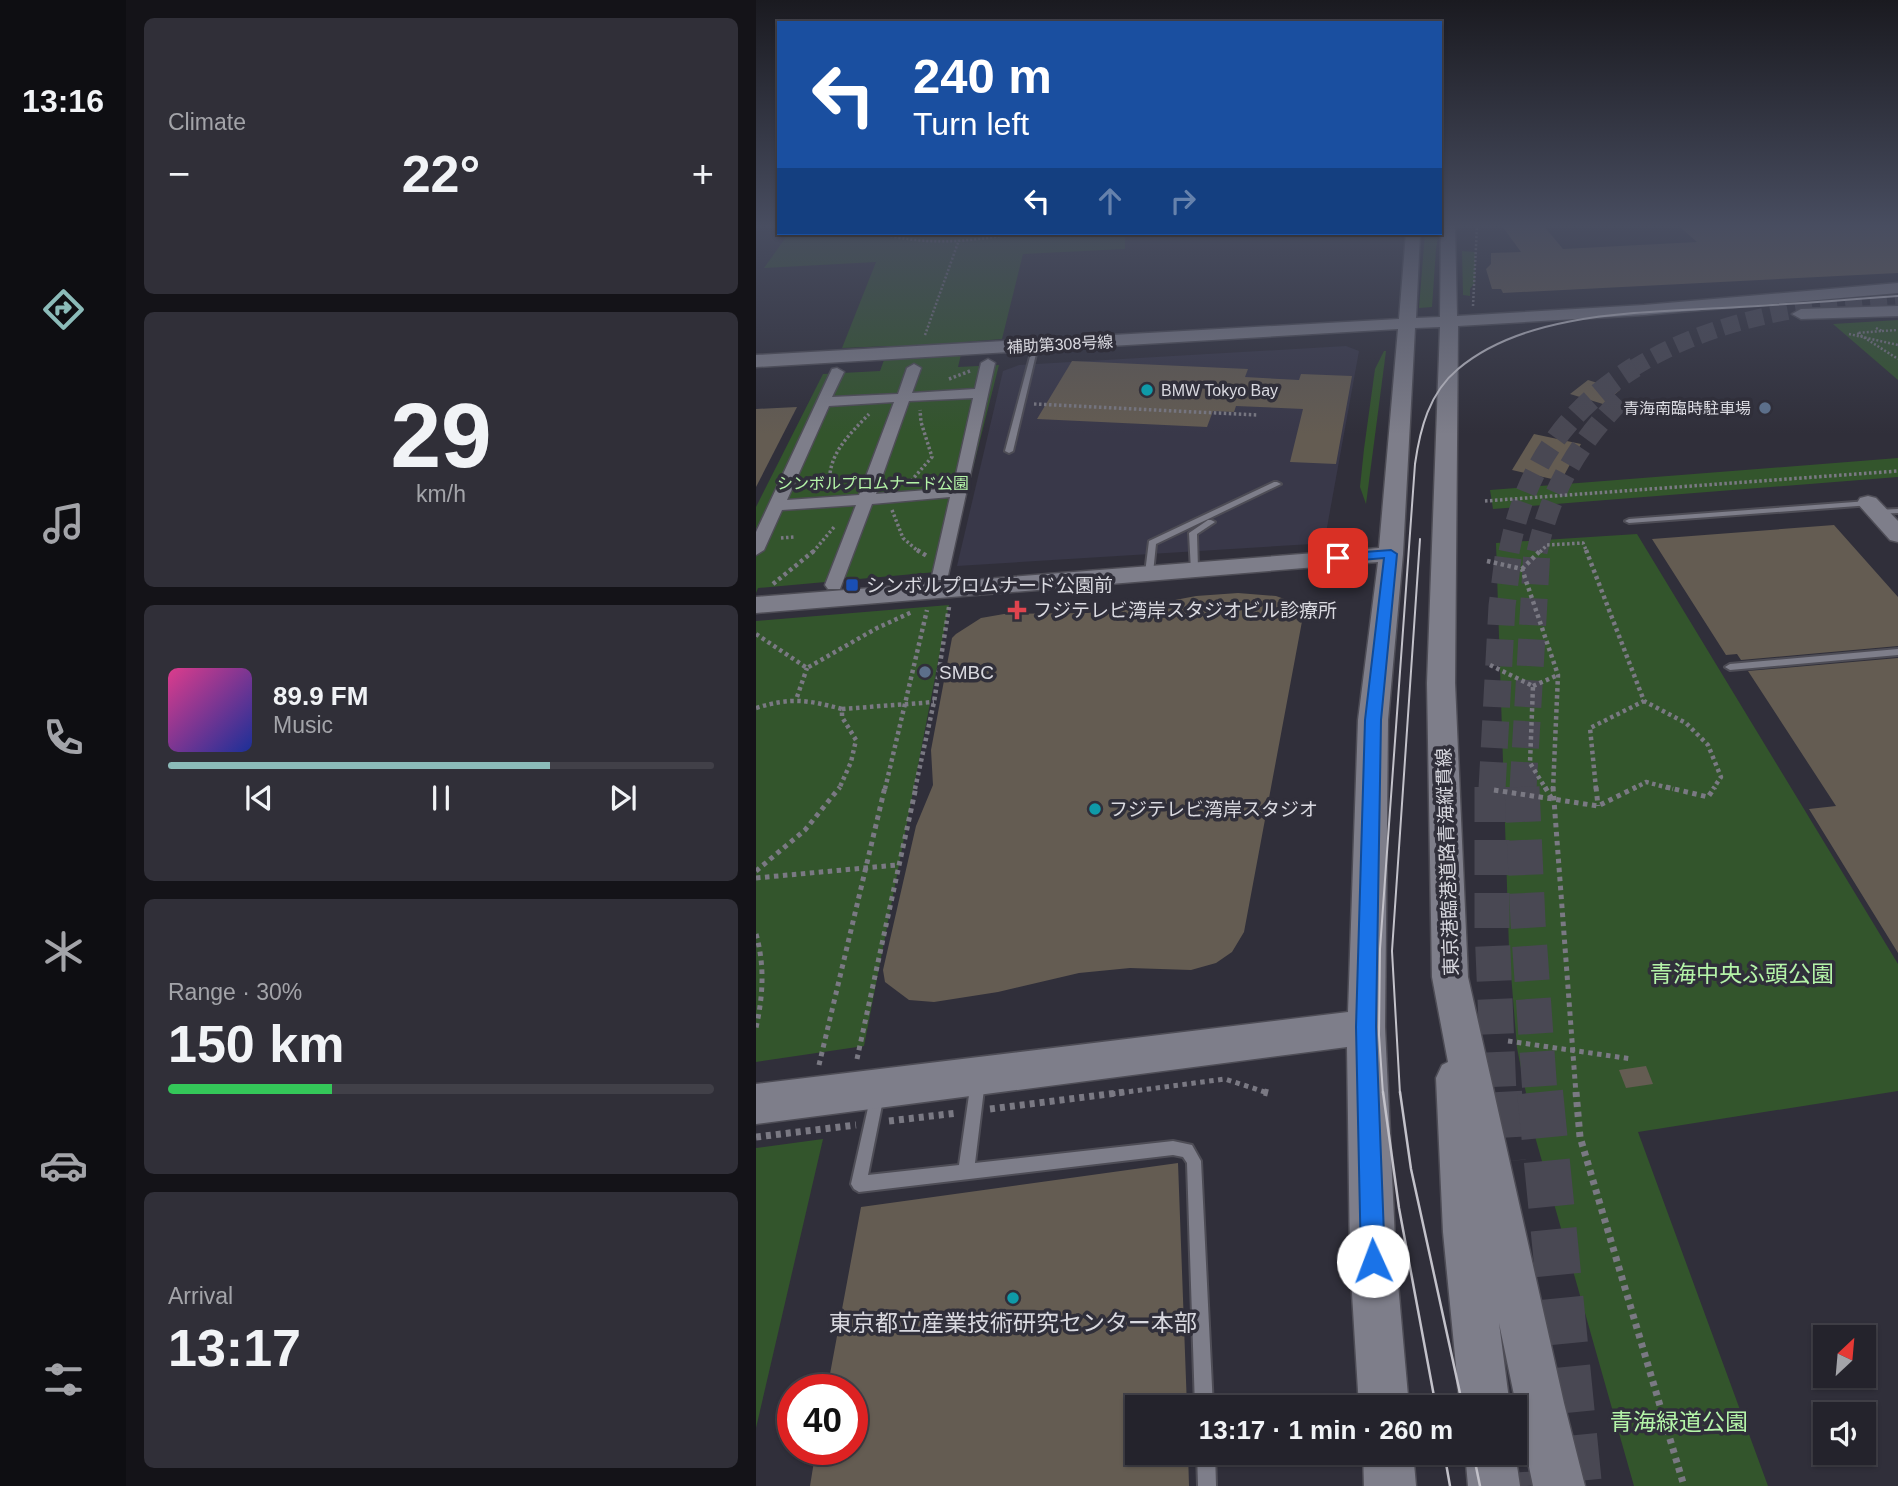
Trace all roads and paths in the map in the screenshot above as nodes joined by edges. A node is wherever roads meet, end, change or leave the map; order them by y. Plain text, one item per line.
1 (939, 295) edge
2 (1409, 295) edge
3 (1449, 295) edge
4 (1474, 295) edge
5 (1813, 295) edge
6 (1473, 306) dead end
7 (1898, 312) edge
8 (1449, 326) junction
9 (1873, 327) dead end
10 (1407, 329) junction
11 (1898, 330) edge
12 (1882, 331) junction
13 (1857, 333) junction
14 (1849, 334) dead end
15 (922, 345) dead end
16 (1898, 345) edge
17 (1033, 354) junction
18 (1898, 359) edge
19 (756, 361) edge
20 (987, 365) joint
21 (914, 368) dead end
22 (756, 370) edge
23 (837, 372) dead end
24 (981, 393) junction
25 (926, 396) junction
26 (903, 397) junction
27 (878, 399) junction
28 (824, 402) junction
29 (1021, 403) junction
30 (1257, 415) dead end
31 (1009, 451) dead end
32 (1898, 471) edge
33 (960, 492) junction
34 (894, 497) junction
35 (866, 499) junction
36 (1485, 501) dead end
37 (834, 502) junction
38 (777, 506) junction
39 (1881, 509) edge
40 (1629, 521) dead end
41 (1898, 535) edge
42 (756, 550) edge
43 (1391, 554) junction
44 (1487, 561) dead end
45 (943, 569) joint
46 (1194, 569) junction
47 (1522, 569) junction
48 (1149, 573) junction
49 (834, 585) dead end
50 (760, 598) edge
51 (950, 601) dead end
52 (756, 634) edge
53 (1898, 652) edge
54 (1490, 665) dead end
55 (1730, 667) dead end
56 (807, 668) junction
57 (1558, 675) junction
58 (1533, 686) junction
59 (797, 698) junction
60 (1644, 701) junction
61 (934, 702) junction
62 (904, 705) junction
63 (756, 708) edge
64 (842, 709) junction
65 (1494, 790) dead end
66 (1552, 799) junction
67 (1598, 806) junction
68 (897, 865) junction
69 (865, 868) junction
70 (756, 871) edge
71 (756, 878) edge
72 (756, 934) edge
73 (1450, 977) junction
74 (1366, 1027) junction
75 (756, 1028) edge
76 (1508, 1041) dead end
77 (1571, 1050) junction
78 (1632, 1059) dead end
79 (819, 1065) dead end
80 (869, 1090) junction
81 (976, 1093) junction
82 (1268, 1093) dead end
83 (756, 1104) edge
84 (756, 1137) edge
85 (966, 1172) junction
86 (1204, 1395) edge
87 (1383, 1395) edge
88 (1484, 1395) edge
89 (1206, 1465) edge
90 (1389, 1465) edge
91 (1492, 1465) edge
92 (1207, 1486) edge
93 (1390, 1486) edge
94 (1494, 1486) edge
95 (1559, 1486) edge
96 (1684, 1486) edge

1 - 15 path
2 - 10 street
3 - 8 street, 東京港臨港道路青海縦貫線
4 - 6 path
5 - 8 street
7 - 8 street
8 - 10 street
8 - 73 street, 東京港臨港道路青海縦貫線
9 - 12 path
10 - 17 street, 補助第308号線
10 - 19 street, 補助第308号線
10 - 43 street
11 - 12 path
12 - 13 path
13 - 14 path
13 - 16 path
13 - 18 path
17 - 22 street, 補助第308号線
17 - 29 lane
20 - 24 street
20 - 25 path
21 - 26 street
23 - 28 street
24 - 25 street
24 - 33 street
25 - 26 street
25 - 34 path
26 - 27 street
26 - 35 street
27 - 28 street
27 - 37 path
28 - 38 street
29 - 30 path
29 - 31 lane
32 - 36 path
33 - 34 street
33 - 45 street
34 - 35 street
34 - 45 path
35 - 37 street
35 - 49 street
37 - 38 street
37 - 50 path
38 - 42 street
39 - 40 lane
39 - 41 street
43 - 46 street
43 - 74 street
44 - 47 path
46 - 48 street
46 - 48 lane
47 - 57 path
47 - 60 path
48 - 50 street
51 - 61 path
52 - 56 path
53 - 55 lane
54 - 58 path
56 - 59 path
56 - 62 path
57 - 58 path
57 - 66 path
58 - 66 path
59 - 63 path
59 - 64 path
60 - 67 path
60 - 67 path
61 - 62 path
61 - 68 path
62 - 64 path
62 - 69 path
64 - 70 path
65 - 66 path
66 - 67 path
66 - 77 path
68 - 69 path
68 - 80 path
69 - 71 path
69 - 79 path
72 - 75 path
73 - 88 street
73 - 95 street, 東京港臨港道路青海縦貫線
74 - 81 street
74 - 87 street
76 - 77 path
77 - 78 path
77 - 96 path
80 - 81 street
80 - 81 path
80 - 83 street
80 - 84 path
80 - 85 lane
81 - 82 path
81 - 85 lane
85 - 86 lane
89 - 92 lane
90 - 93 street
91 - 94 street

